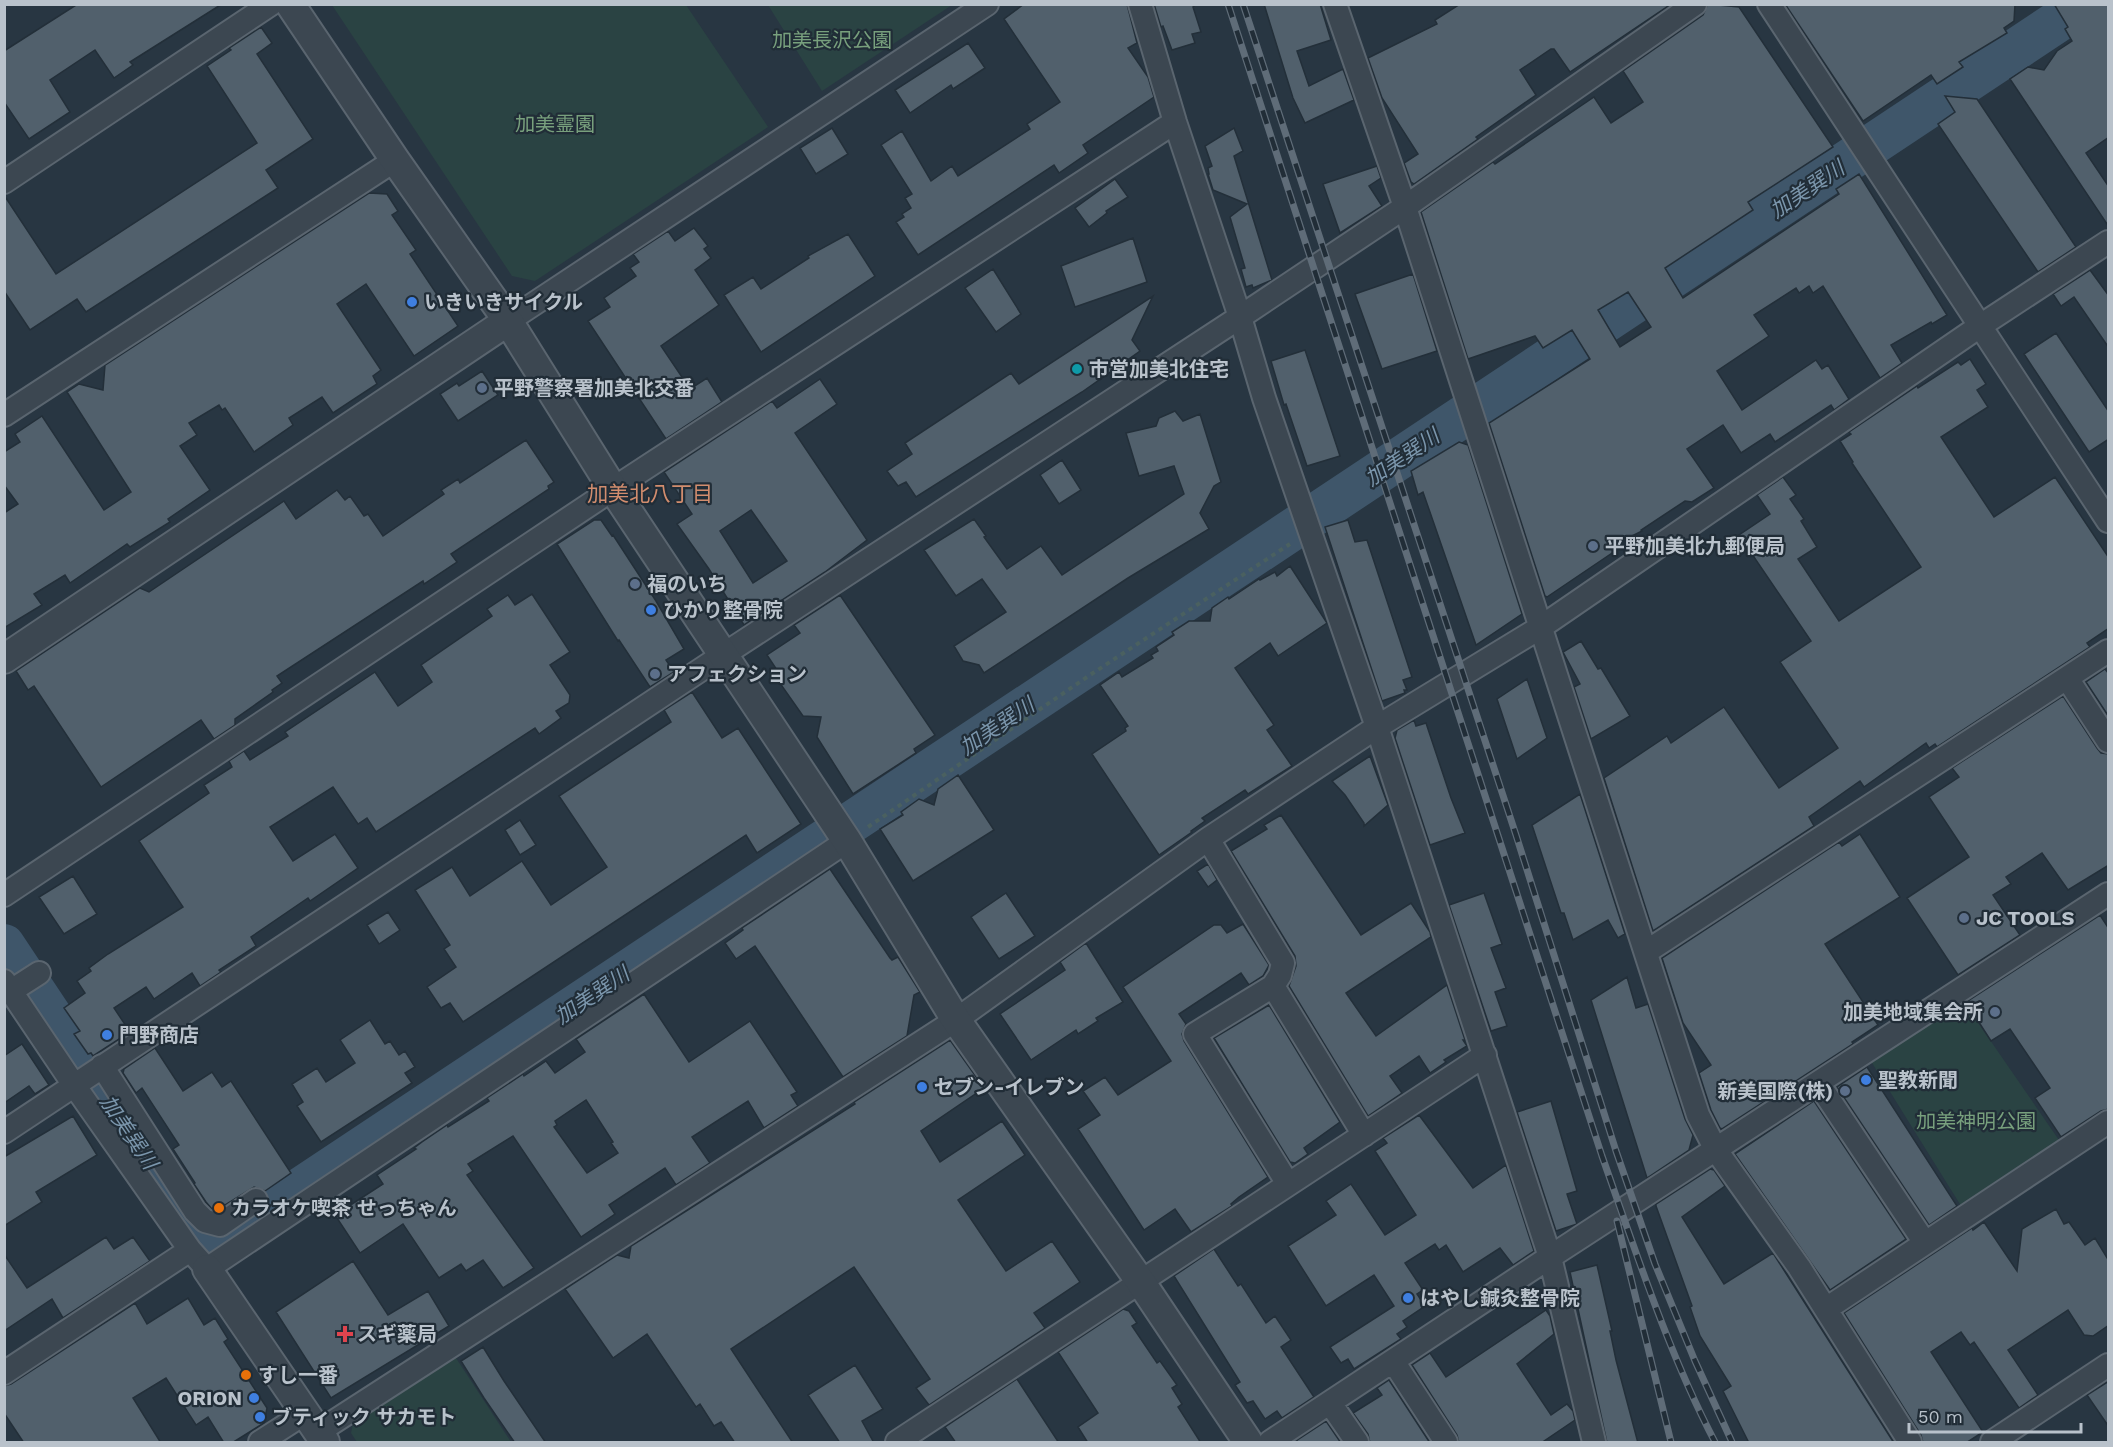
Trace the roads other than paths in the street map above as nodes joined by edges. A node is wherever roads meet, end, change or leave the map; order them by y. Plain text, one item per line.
1 (271, 4) edge
2 (290, 4) edge
3 (987, 4) edge
4 (1140, 4) edge
5 (1695, 4) edge
6 (1769, 4) edge
7 (1340, 7) edge
8 (1175, 122) junction
9 (395, 160) junction
10 (4, 182) edge
11 (1404, 207) junction
12 (2109, 242) edge
13 (1240, 317) junction
14 (508, 321) junction
15 (1980, 326) junction
16 (4, 415) edge
17 (613, 489) junction
18 (2109, 521) edge
19 (1540, 627) junction
20 (2109, 651) edge
21 (723, 655) junction
22 (4, 659) edge
23 (2067, 678) junction
24 (1377, 727) junction
25 (2109, 741) edge
26 (842, 833) junction
27 (1208, 839) junction
28 (4, 895) edge
29 (2107, 899) edge
30 (1646, 952) junction
31 (21, 981) edge
32 (1273, 986) junction
33 (956, 1020) junction
34 (1485, 1055) junction
35 (89, 1075) junction
36 (1818, 1083) junction
37 (2109, 1122) edge
38 (4, 1132) edge
39 (1364, 1135) junction
40 (1716, 1150) junction
41 (161, 1182) junction
42 (1288, 1184) junction
43 (256, 1200) dead end
44 (184, 1218) junction
45 (1925, 1243) junction
46 (1550, 1257) junction
47 (198, 1260) junction
48 (1140, 1281) junction
49 (1826, 1309) junction
50 (1393, 1361) junction
51 (2109, 1365) edge
52 (4, 1373) edge
53 (1330, 1403) junction
54 (316, 1429) edge
55 (260, 1443) edge
56 (897, 1443) edge
57 (1248, 1443) edge
58 (1270, 1443) edge
59 (1357, 1443) edge
60 (1446, 1443) edge
61 (1594, 1443) edge
62 (1910, 1443) edge
63 (1992, 1443) edge

1 - 10 street
2 - 9 street
3 - 14 street
4 - 8 street
5 - 11 street
6 - 15 street
7 - 11 street
8 - 13 street
8 - 17 street
9 - 14 street
9 - 16 street
11 - 13 street
11 - 19 street
12 - 15 street
13 - 21 street
13 - 24 street
14 - 17 street
14 - 22 street
15 - 18 street
15 - 19 street
17 - 21 street
17 - 28 street
19 - 24 street
19 - 30 street
20 - 23 street
21 - 26 street
21 - 35 street
23 - 25 street
23 - 30 street
24 - 27 street
24 - 34 street
26 - 33 street
26 - 47 street
27 - 32 street
27 - 33 street
29 - 36 street
30 - 40 street
31 - 35 street
32 - 39 street
32 - 42 street
33 - 48 street
33 - 54 street
34 - 39 street
34 - 46 street
35 - 38 street
35 - 41 street
35 - 41 street
36 - 40 street
36 - 45 street
37 - 45 street
39 - 42 street
40 - 46 street
40 - 49 street
41 - 44 street
41 - 44 street
42 - 48 street
43 - 44 street
44 - 47 street
45 - 49 street
46 - 50 street
46 - 61 street
47 - 52 street
47 - 54 street
48 - 56 street
48 - 57 street
49 - 62 street
50 - 53 street
50 - 60 street
51 - 63 street
53 - 58 street
53 - 59 street
54 - 55 street

